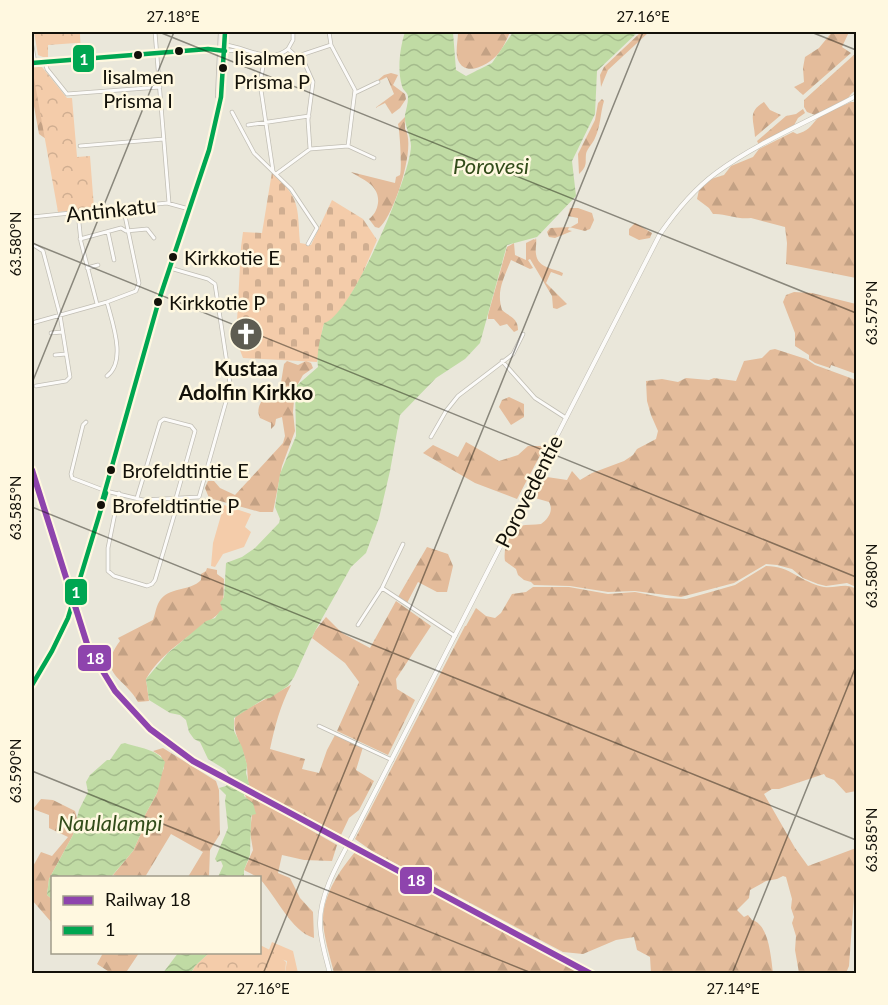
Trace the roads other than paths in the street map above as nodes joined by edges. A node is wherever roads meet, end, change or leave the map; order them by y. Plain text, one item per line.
1 (155, 32) edge
2 (223, 32) edge
3 (293, 32) edge
4 (329, 32) edge
5 (331, 45) junction
6 (32, 46) edge
7 (223, 48) junction
8 (288, 49) junction
9 (157, 53) junction
10 (265, 56) junction
11 (301, 56) junction
12 (45, 62) junction
13 (33, 63) edge
14 (378, 82) dead end
15 (160, 87) junction
16 (355, 93) junction
17 (856, 96) edge
18 (232, 112) dead end
19 (309, 116) junction
20 (267, 122) junction
21 (248, 125) dead end
22 (164, 139) junction
23 (80, 146) dead end
24 (348, 146) junction
25 (310, 149) junction
26 (374, 158) dead end
27 (275, 172) junction
28 (169, 203) junction
29 (123, 206) junction
30 (189, 210) junction
31 (78, 213) junction
32 (32, 217) edge
33 (126, 231) junction
34 (108, 232) junction
35 (80, 238) junction
36 (154, 238) dead end
37 (32, 244) edge
38 (308, 244) dead end
39 (114, 260) dead end
40 (98, 265) dead end
41 (87, 268) junction
42 (170, 268) junction
43 (107, 302) junction
44 (97, 304) junction
45 (60, 315) junction
46 (32, 323) edge
47 (62, 332) junction
48 (51, 333) dead end
49 (523, 334) dead end
50 (66, 354) junction
51 (55, 355) dead end
52 (502, 362) junction
53 (107, 376) dead end
54 (36, 386) dead end
55 (566, 418) junction
56 (86, 422) dead end
57 (431, 437) dead end
58 (105, 489) junction
59 (118, 493) junction
60 (137, 498) junction
61 (177, 498) junction
62 (403, 544) dead end
63 (382, 588) junction
64 (358, 625) dead end
65 (455, 636) junction
66 (32, 685) edge
67 (320, 726) dead end
68 (392, 760) junction
69 (330, 974) edge

1 - 9 street
2 - 7 main road
3 - 8 street
4 - 5 street
5 - 11 street
5 - 16 street
6 - 13 street
7 - 9 street
7 - 10 street
7 - 30 main road
8 - 10 street
8 - 11 street
9 - 12 street
9 - 15 street
10 - 20 street
11 - 19 street
12 - 13 street
12 - 15 street
14 - 16 street
15 - 22 street
16 - 24 street
17 - 55 street, Porovedentie
18 - 27 street
19 - 20 street
19 - 25 street
20 - 21 street
20 - 27 street
22 - 23 street
22 - 28 street
24 - 25 street
24 - 26 street
25 - 27 street
27 - 38 street
28 - 29 street, Antinkatu
28 - 30 street, Antinkatu
29 - 31 street, Antinkatu
29 - 33 street
30 - 42 main road
31 - 32 street, Antinkatu
31 - 35 street
33 - 34 street
33 - 36 street
33 - 43 street
34 - 35 street
34 - 39 street
35 - 41 street
37 - 45 street
40 - 41 street
41 - 44 street
42 - 58 main road
42 - 61 street
43 - 44 street
43 - 53 street
44 - 45 street
45 - 46 street
45 - 47 street
47 - 48 street
47 - 50 street
49 - 52 street
50 - 51 street
50 - 54 street
52 - 55 street
52 - 57 street
55 - 65 street, Porovedentie
56 - 58 street
58 - 59 street
58 - 66 main road
59 - 60 street
59 - 61 street
60 - 61 street
60 - 61 street
62 - 63 street
63 - 64 street
63 - 65 street
65 - 68 street, Porovedentie
67 - 68 street
68 - 69 street, Porovedentie

